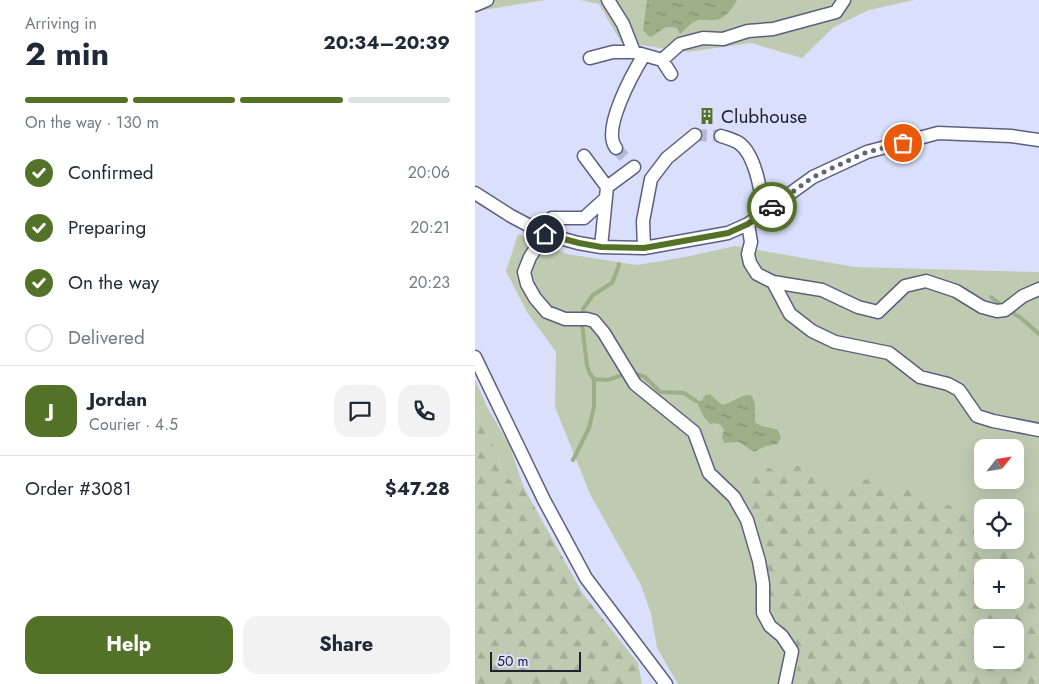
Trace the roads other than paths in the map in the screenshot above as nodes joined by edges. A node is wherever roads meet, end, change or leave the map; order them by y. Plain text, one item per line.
1 (487, 0) edge
2 (608, 0) edge
3 (844, 0) edge
4 (475, 5) edge
5 (639, 53) junction
6 (590, 58) dead end
7 (662, 60) junction
8 (671, 74) dead end
9 (695, 134) tunnel mouth
10 (721, 136) tunnel mouth
11 (1039, 140) edge
12 (617, 148) tunnel mouth
13 (584, 156) dead end
14 (651, 178) junction
15 (475, 193) edge
16 (607, 193) junction
17 (764, 212) junction
18 (748, 224) junction
19 (545, 234) junction
20 (601, 247) junction
21 (644, 248) junction
22 (773, 282) junction
23 (1039, 289) edge
24 (475, 357) edge
25 (1039, 430) edge
26 (666, 684) edge
27 (785, 684) edge

1 - 4 street
2 - 5 street
3 - 7 street
5 - 6 street
5 - 7 street
5 - 12 street
7 - 8 street
9 - 14 street
10 - 17 street
11 - 17 street
13 - 16 street
14 - 16 street
14 - 21 street
15 - 19 street
16 - 19 street
16 - 20 street
17 - 18 street
18 - 21 street
18 - 22 street
19 - 20 street
19 - 27 street
20 - 21 street
22 - 23 street
22 - 25 street
24 - 26 street

